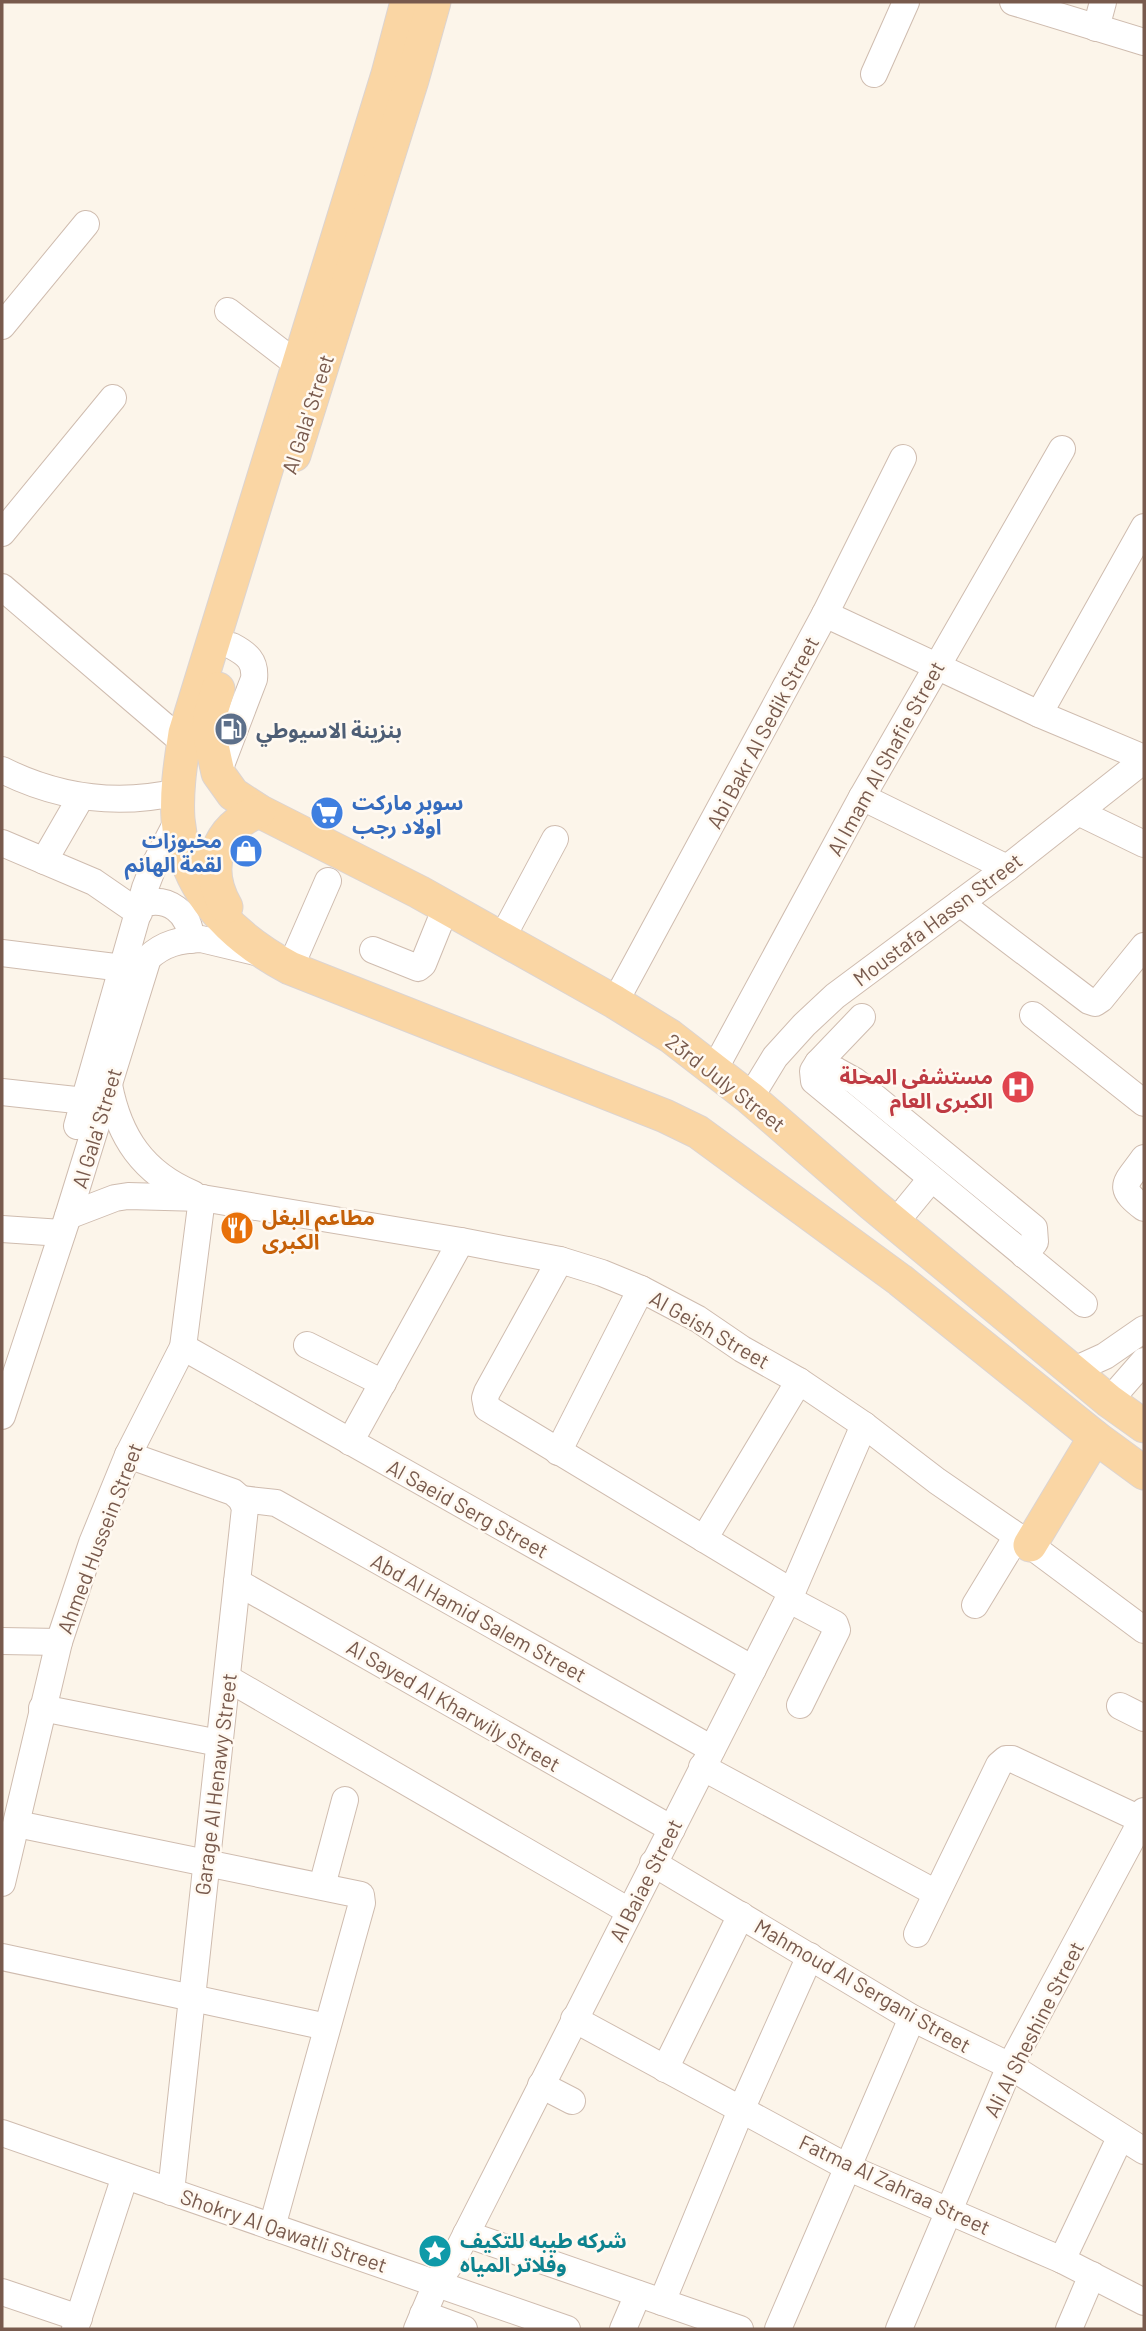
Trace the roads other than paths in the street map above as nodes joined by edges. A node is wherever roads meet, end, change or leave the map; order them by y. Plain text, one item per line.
1 (407, 2) edge
2 (434, 2) edge
3 (906, 2) edge
4 (1013, 2) edge
5 (1103, 2) edge
6 (1096, 28) junction
7 (1144, 42) edge
8 (874, 74) dead end
9 (86, 224) dead end
10 (228, 311) dead end
11 (8, 318) edge
12 (319, 336) junction
13 (298, 365) junction
14 (113, 398) dead end
15 (1062, 449) dead end
16 (903, 458) dead end
17 (1144, 527) edge
18 (2, 533) edge
19 (2, 587) edge
20 (825, 614) junction
21 (938, 665) junction
22 (1039, 714) junction
23 (183, 742) junction
24 (1144, 759) edge
25 (2, 770) edge
26 (81, 797) junction
27 (862, 797) junction
28 (178, 806) junction
29 (259, 811) junction
30 (1078, 812) junction
31 (555, 839) dead end
32 (2, 843) edge
33 (1144, 844) edge
34 (44, 861) junction
35 (1007, 868) junction
36 (328, 881) dead end
37 (960, 903) junction
38 (446, 907) junction
39 (140, 908) junction
40 (502, 938) junction
41 (191, 940) junction
42 (1144, 946) edge
43 (373, 950) dead end
44 (2, 953) edge
45 (266, 953) junction
46 (123, 968) junction
47 (615, 1002) junction
48 (1033, 1015) dead end
49 (862, 1017) dead end
50 (818, 1063) junction
51 (713, 1070) junction
52 (109, 1085) junction
53 (2, 1092) edge
54 (750, 1098) junction
55 (85, 1101) junction
56 (1144, 1103) edge
57 (934, 1146) junction
58 (1144, 1158) edge
59 (924, 1173) junction
60 (988, 1190) junction
61 (202, 1198) junction
62 (1144, 1208) edge
63 (971, 1212) junction
64 (883, 1213) junction
65 (59, 1227) junction
66 (2, 1229) edge
67 (842, 1238) junction
68 (461, 1241) junction
69 (923, 1245) junction
70 (1024, 1255) junction
71 (559, 1260) junction
72 (900, 1280) junction
73 (642, 1289) junction
74 (1084, 1304) dead end
75 (1144, 1329) edge
76 (307, 1345) dead end
77 (183, 1347) junction
78 (1144, 1361) edge
79 (6, 1367) edge
80 (1072, 1371) junction
81 (799, 1381) junction
82 (383, 1383) junction
83 (1109, 1401) junction
84 (2, 1416) edge
85 (864, 1425) junction
86 (1144, 1426) edge
87 (1095, 1437) junction
88 (350, 1442) junction
89 (558, 1452) junction
90 (128, 1455) junction
91 (1144, 1473) edge
92 (242, 1499) junction
93 (705, 1539) junction
94 (1023, 1540) junction
95 (237, 1582) junction
96 (790, 1596) junction
97 (975, 1605) dead end
98 (1144, 1630) edge
99 (2, 1641) edge
100 (59, 1642) junction
101 (753, 1669) junction
102 (227, 1678) junction
103 (800, 1705) dead end
104 (1119, 1706) dead end
105 (42, 1708) junction
106 (1144, 1718) edge
107 (219, 1743) junction
108 (707, 1758) junction
109 (345, 1800) dead end
110 (17, 1824) junction
111 (1141, 1826) edge
112 (671, 1829) junction
113 (206, 1862) junction
114 (653, 1863) junction
115 (2, 1883) edge
116 (322, 1886) junction
117 (936, 1894) junction
118 (629, 1911) junction
119 (741, 1915) junction
120 (917, 1934) dead end
121 (810, 1956) junction
122 (2, 1957) edge
123 (191, 1997) junction
124 (912, 2018) junction
125 (574, 2019) junction
126 (327, 2027) junction
127 (1010, 2066) junction
128 (665, 2068) junction
129 (541, 2085) junction
130 (572, 2101) dead end
131 (741, 2110) junction
132 (2, 2133) edge
133 (1120, 2138) junction
134 (1144, 2151) edge
135 (849, 2168) junction
136 (125, 2176) junction
137 (172, 2192) junction
138 (950, 2209) junction
139 (272, 2227) junction
140 (466, 2234) junction
141 (1062, 2260) junction
142 (1092, 2274) junction
143 (437, 2283) junction
144 (2, 2292) edge
145 (1144, 2302) edge
146 (663, 2309) edge
147 (420, 2322) edge
148 (77, 2323) edge
149 (464, 2329) edge
150 (567, 2329) edge
151 (623, 2329) edge
152 (740, 2329) edge
153 (778, 2329) edge
154 (899, 2329) edge
155 (1069, 2329) edge

1 - 12 main road, Al Gala' Street
2 - 12 main road, Al Gala' Street
3 - 8 street
4 - 6 street
5 - 6 street
6 - 7 street
9 - 11 street
10 - 13 street
12 - 13 main road, Al Gala' Street
12 - 29 main road, Al Gala' Street
13 - 23 main road, Al Gala' Street
14 - 18 street
15 - 21 street, Al Imam Al Shafie Street
16 - 20 street, Abi Bakr Al Sedik Street
17 - 22 street
19 - 23 street
20 - 21 street
20 - 47 street, Abi Bakr Al Sedik Street
21 - 22 street
21 - 27 street, Al Imam Al Shafie Street
22 - 24 street
23 - 28 main road, Al Gala' Street
24 - 30 street, Moustafa Hassn Street
25 - 26 street
26 - 28 street
26 - 34 street
27 - 35 street
27 - 51 street, Al Imam Al Shafie Street
28 - 39 street, Al Gala' Street
28 - 45 main road, Al Gala' Street
29 - 38 main road, 23rd July Street
29 - 45 main road
30 - 33 street
30 - 35 street, Moustafa Hassn Street
31 - 40 street
32 - 34 street
34 - 39 street
35 - 37 street, Moustafa Hassn Street
36 - 45 street
37 - 42 street
37 - 54 street, Moustafa Hassn Street
38 - 40 main road, 23rd July Street
38 - 43 street
39 - 41 street
39 - 46 street, Al Gala' Street
40 - 47 main road, 23rd July Street
41 - 45 street, Al Gala' Street
41 - 52 street, Al Gala' Street
44 - 46 street
45 - 67 main road
46 - 55 street, Al Gala' Street
47 - 51 main road, 23rd July Street
48 - 56 street
49 - 50 street
50 - 57 street
50 - 59 street
51 - 54 main road, 23rd July Street
52 - 61 street, Al Geish Street
52 - 65 street, Al Gala' Street
53 - 55 street
54 - 64 main road, 23rd July Street
55 - 65 street, Al Gala' Street
57 - 59 street
57 - 60 street
58 - 62 street
59 - 63 street
59 - 64 street
60 - 63 street
60 - 70 street
61 - 65 street, Al Geish Street
61 - 68 street, Al Geish Street
61 - 77 street, Ahmed Hussein Street
63 - 70 street
64 - 67 main road
64 - 69 main road, 23rd July Street
65 - 66 street
65 - 79 street, Al Gala' Street
67 - 72 main road
68 - 71 street, Al Geish Street
68 - 82 street
69 - 72 main road
69 - 80 main road, 23rd July Street
70 - 74 street
71 - 73 street, Al Geish Street
71 - 89 street
72 - 87 main road
73 - 81 street, Al Geish Street
73 - 89 street
75 - 80 street
76 - 82 street
77 - 88 street, Al Saeid Serg Street
77 - 90 street, Ahmed Hussein Street
78 - 83 street
79 - 84 street, Al Gala' Street
80 - 83 main road, 23rd July Street
81 - 85 street, Al Geish Street
81 - 93 street
82 - 88 street
83 - 86 main road, 23rd July Street
85 - 94 street, Al Geish Street
85 - 96 street, Al Baiae Street
87 - 91 main road
87 - 94 main road
88 - 101 street, Al Saeid Serg Street
89 - 93 street
90 - 92 street
90 - 100 street, Ahmed Hussein Street
92 - 95 street, Garage Al Henawy Street
92 - 108 street, Abd Al Hamid Salem Street
93 - 96 street
94 - 97 street
94 - 98 street, Al Geish Street
95 - 102 street, Garage Al Henawy Street
95 - 112 street, Al Sayed Al Kharwily Street
96 - 101 street, Al Baiae Street
96 - 103 street
99 - 100 street
100 - 105 street, Ahmed Hussein Street
101 - 108 street, Al Baiae Street
102 - 107 street, Garage Al Henawy Street
102 - 118 street
104 - 106 street
105 - 107 street
105 - 110 street, Ahmed Hussein Street
107 - 113 street, Garage Al Henawy Street
108 - 112 street, Al Baiae Street
108 - 117 street, Abd Al Hamid Salem Street
109 - 116 street
110 - 113 street
110 - 115 street, Ahmed Hussein Street
111 - 117 street
111 - 127 street, Ali Al Sheshine Street
112 - 114 street, Al Baiae Street
113 - 116 street
113 - 123 street, Garage Al Henawy Street
114 - 118 street, Al Baiae Street
114 - 119 street, Mahmoud Al Sergani Street
116 - 126 street
117 - 120 street
118 - 125 street, Al Baiae Street
119 - 121 street, Mahmoud Al Sergani Street
119 - 128 street
121 - 124 street, Mahmoud Al Sergani Street
121 - 131 street
122 - 123 street
123 - 126 street
123 - 137 street, Garage Al Henawy Street
124 - 127 street, Mahmoud Al Sergani Street
124 - 135 street
125 - 128 street, Fatma Al Zahraa Street
125 - 129 street, Al Baiae Street
126 - 139 street
127 - 133 street, Mahmoud Al Sergani Street
127 - 138 street, Ali Al Sheshine Street
128 - 131 street, Fatma Al Zahraa Street
129 - 130 street
129 - 140 street, Al Baiae Street
131 - 135 street, Fatma Al Zahraa Street
131 - 146 street
132 - 136 street, Shokry Al Qawatli Street
133 - 134 street, Mahmoud Al Sergani Street
133 - 141 street
135 - 138 street, Fatma Al Zahraa Street
135 - 153 street
136 - 137 street, Shokry Al Qawatli Street
136 - 148 street
137 - 139 street, Shokry Al Qawatli Street
138 - 141 street, Fatma Al Zahraa Street
138 - 154 street, Ali Al Sheshine Street
139 - 143 street, Shokry Al Qawatli Street
140 - 143 street, Al Baiae Street
140 - 146 street
141 - 142 street, Fatma Al Zahraa Street
142 - 145 street, Fatma Al Zahraa Street
142 - 155 street
143 - 147 street, Al Baiae Street
143 - 150 street, Shokry Al Qawatli Street
144 - 148 street
146 - 151 street
146 - 152 street
147 - 149 street

